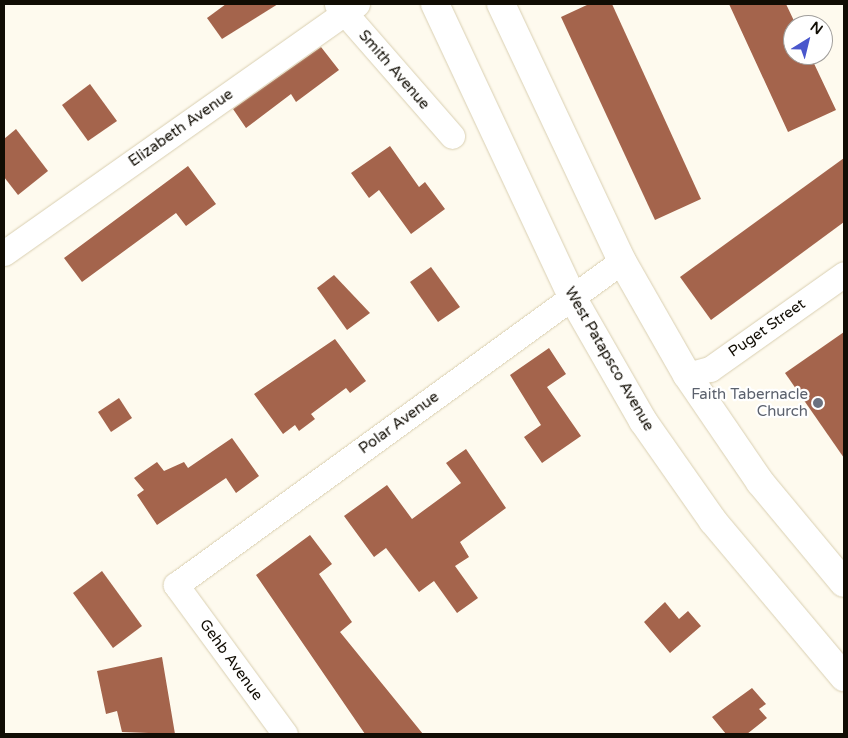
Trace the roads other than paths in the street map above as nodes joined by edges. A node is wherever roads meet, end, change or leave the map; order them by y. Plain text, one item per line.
1 (435, 4) edge
2 (501, 4) edge
3 (346, 7) edge
4 (452, 136) dead end
5 (4, 253) edge
6 (622, 261) junction
7 (844, 274) edge
8 (572, 297) junction
9 (687, 375) junction
10 (844, 583) edge
11 (176, 585) joint
12 (844, 677) edge
13 (285, 734) edge

1 - 8 main road, West Patapsco Avenue
2 - 6 main road
3 - 4 street, Smith Avenue
3 - 5 street, Elizabeth Avenue
6 - 8 street, Polar Avenue
6 - 9 main road
7 - 9 street, Puget Street
8 - 11 street, Polar Avenue
8 - 12 main road, West Patapsco Avenue
9 - 10 main road
11 - 13 street, Gehb Avenue

